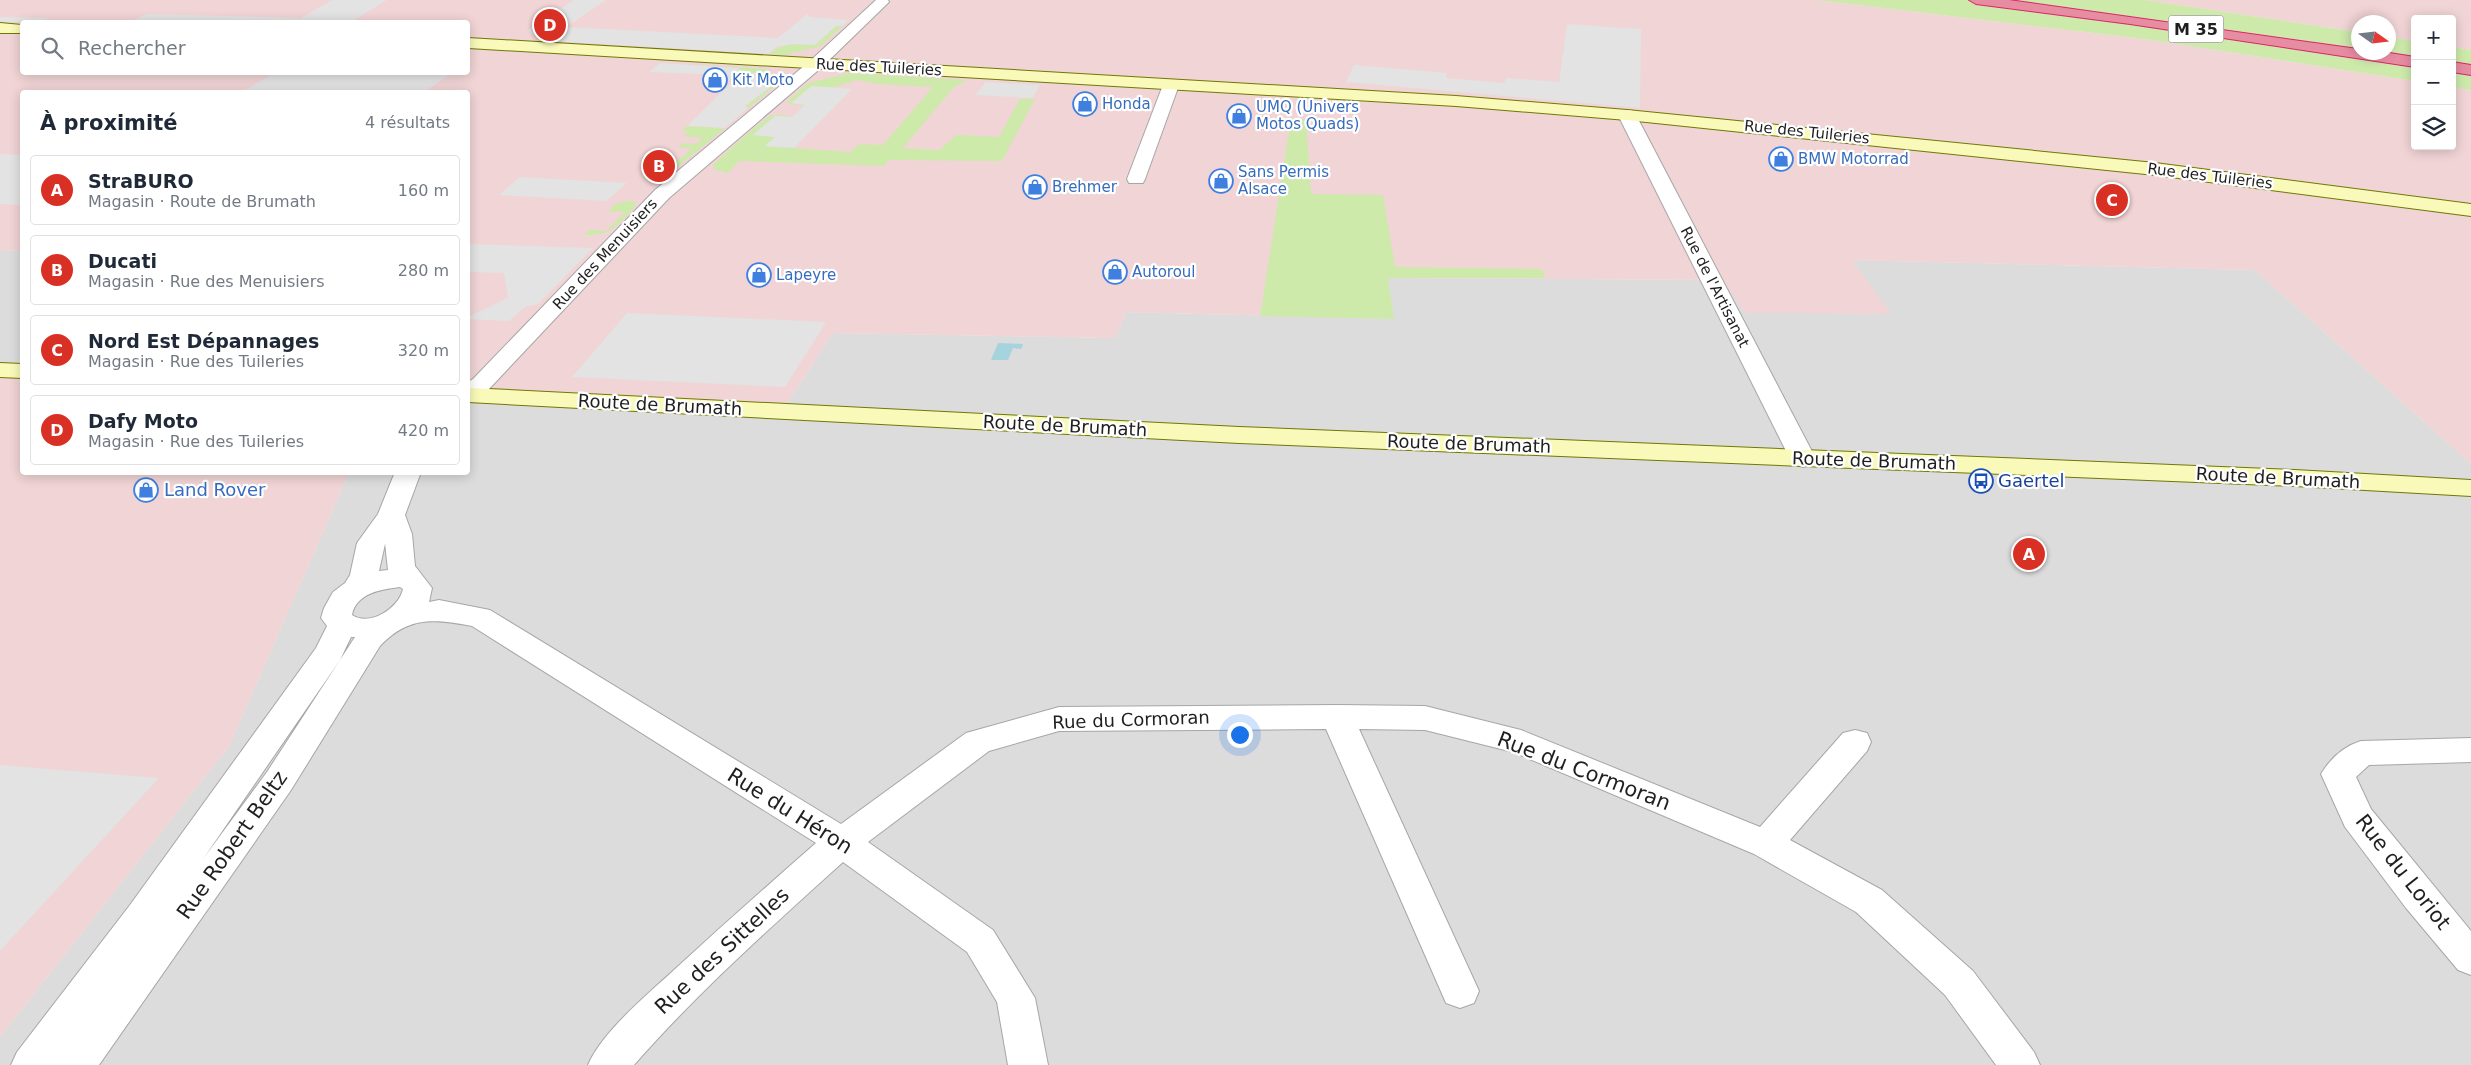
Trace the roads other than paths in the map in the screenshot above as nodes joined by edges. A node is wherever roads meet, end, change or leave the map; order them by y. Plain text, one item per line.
1 (1976, 0) edge
2 (2068, 0) edge
3 (882, 2) dead end
4 (0, 28) edge
5 (20, 29) edge
6 (2351, 39) edge
7 (470, 43) edge
8 (2396, 46) edge
9 (2411, 48) edge
10 (2456, 55) edge
11 (2471, 57) edge
12 (2411, 61) edge
13 (816, 64) junction
14 (2456, 68) edge
15 (2471, 70) edge
16 (1171, 85) junction
17 (1627, 115) junction
18 (1136, 179) dead end
19 (2471, 210) edge
20 (0, 370) edge
21 (20, 372) edge
22 (470, 390) edge
23 (470, 395) edge
24 (1803, 458) junction
25 (407, 475) edge
26 (2471, 488) edge
27 (391, 515) junction
28 (415, 585) junction
29 (355, 590) junction
30 (480, 617) junction
31 (393, 619) junction
32 (342, 624) junction
33 (1337, 717) junction
34 (1855, 742) dead end
35 (2471, 750) edge
36 (842, 842) junction
37 (1766, 844) junction
38 (2471, 958) edge
39 (1460, 991) dead end
40 (31, 1065) edge
41 (75, 1065) edge
42 (608, 1065) edge
43 (1028, 1065) edge
44 (2020, 1065) edge

1 - 12 highway, M 35
2 - 6 highway, M 35
3 - 13 street, Rue des Menuisiers
4 - 5 street
7 - 13 street, Rue des Tuileries
8 - 9 highway
10 - 11 highway
13 - 16 street, Rue des Tuileries
13 - 22 street, Rue des Menuisiers
14 - 15 highway
16 - 17 street, Rue des Tuileries
16 - 18 street
17 - 19 street, Rue des Tuileries
17 - 24 street, Rue de l'Artisanat
20 - 21 street
23 - 24 street, Route de Brumath
24 - 26 street, Route de Brumath
25 - 27 street, Rue Robert Beltz
27 - 28 street
27 - 29 street, Rue Robert Beltz
28 - 29 street, Rue Robert Beltz
28 - 30 street, Rue du Héron
28 - 31 street, Rue Robert Beltz
29 - 32 street, Rue Robert Beltz
30 - 31 street, Rue du Héron
30 - 36 street, Rue du Héron
31 - 32 street
31 - 41 street, Rue Robert Beltz
32 - 40 street, Rue Robert Beltz
33 - 36 street, Rue du Cormoran
33 - 37 street, Rue du Cormoran
33 - 39 street
34 - 37 street
35 - 38 street, Rue du Loriot
36 - 42 street, Rue des Sittelles
36 - 43 street, Rue du Héron
37 - 44 street, Rue du Cormoran

